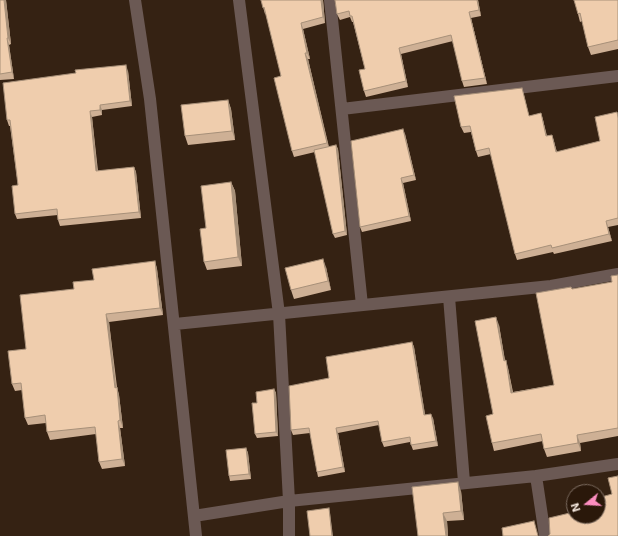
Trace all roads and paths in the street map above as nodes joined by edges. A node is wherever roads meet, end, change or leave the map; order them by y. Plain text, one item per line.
1 (135, 0) edge
2 (239, 0) edge
3 (330, 0) edge
4 (618, 76) edge
5 (342, 109) junction
6 (618, 274) edge
7 (449, 297) junction
8 (362, 305) junction
9 (279, 314) junction
10 (175, 324) junction
11 (618, 464) edge
12 (536, 476) junction
13 (464, 482) junction
14 (289, 501) junction
15 (194, 516) junction
16 (196, 536) edge
17 (289, 536) edge
18 (544, 536) edge

1 - 10 street
2 - 9 street
3 - 5 street
4 - 5 street
5 - 8 street
6 - 7 street
7 - 8 street
7 - 13 street
8 - 9 street
9 - 10 street
9 - 14 street
10 - 15 street
11 - 12 street
12 - 13 street
12 - 18 street
13 - 14 street
14 - 15 street
14 - 17 street
15 - 16 street

